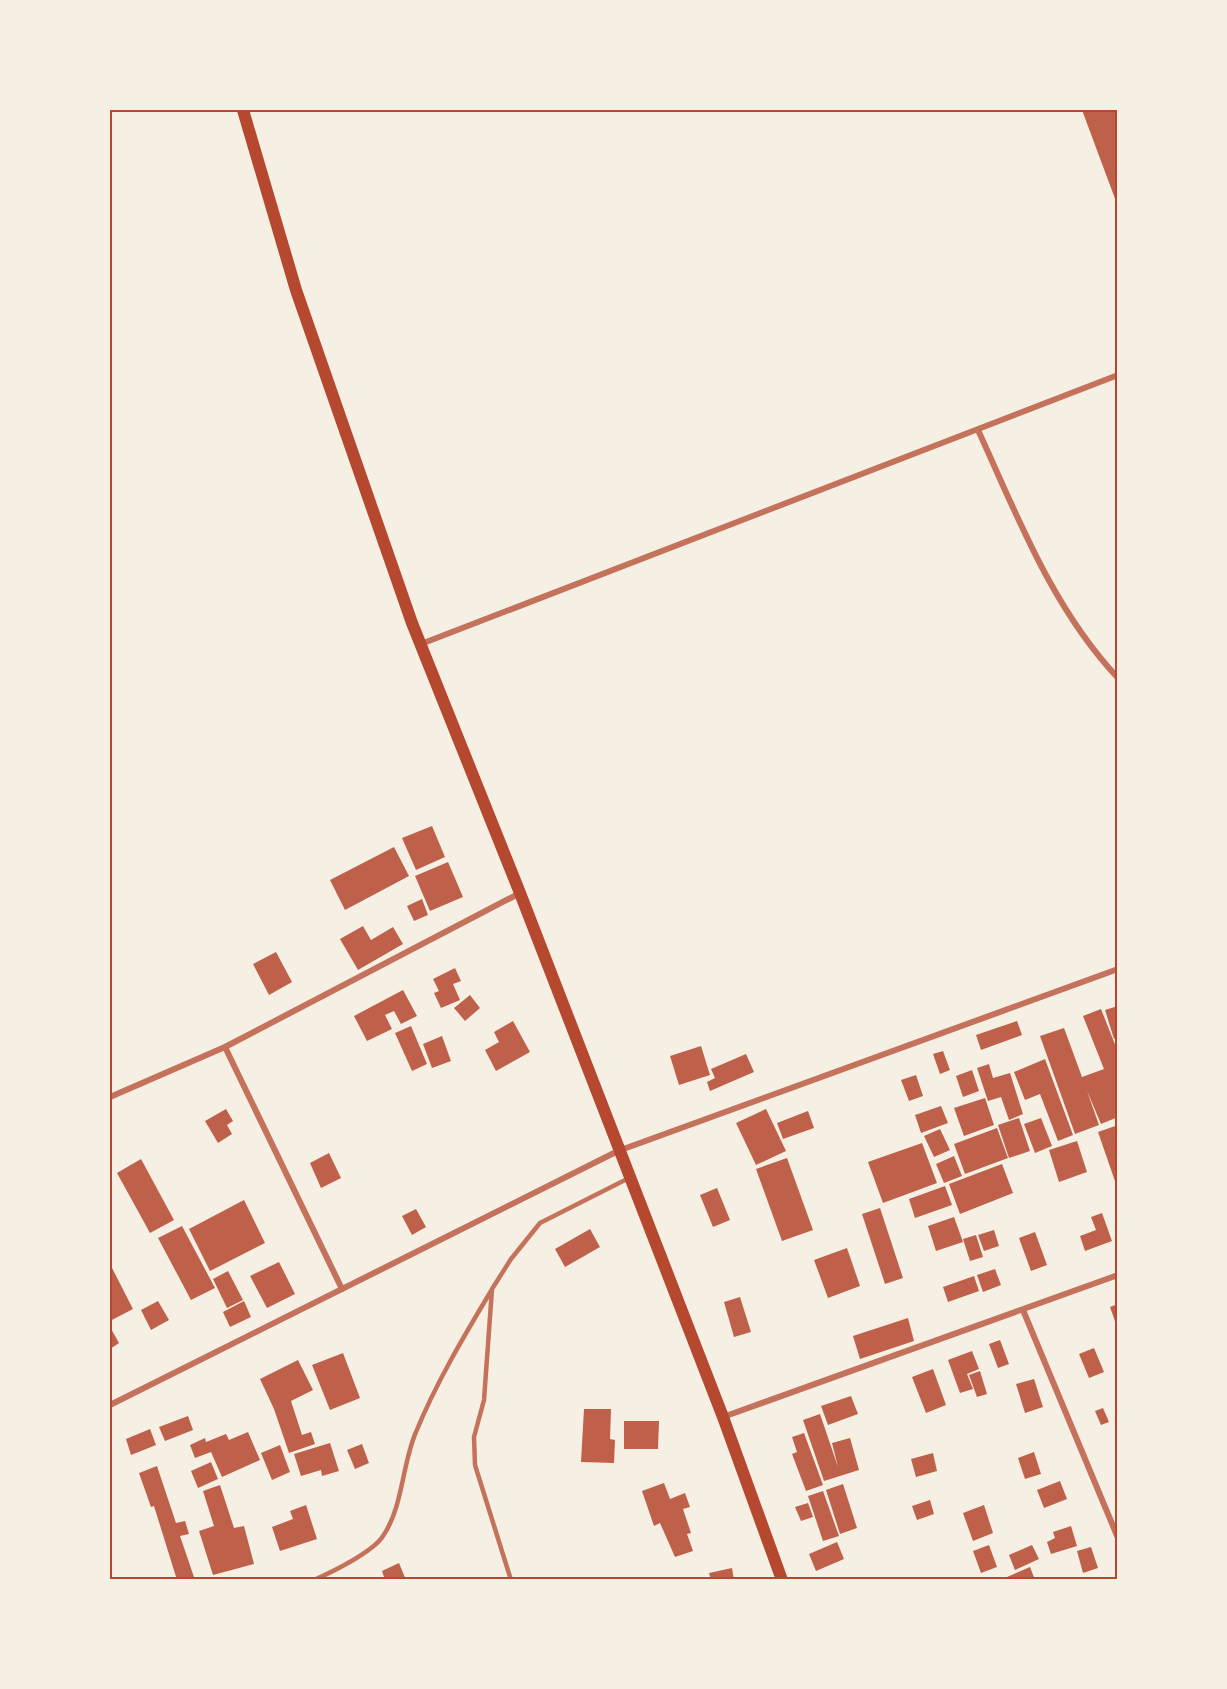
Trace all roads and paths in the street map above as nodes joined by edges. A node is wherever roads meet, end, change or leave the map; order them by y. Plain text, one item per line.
1 (243, 110) edge
2 (1118, 375) edge
3 (978, 430) junction
4 (420, 645) junction
5 (1118, 678) edge
6 (520, 893) junction
7 (1118, 969) edge
8 (225, 1047) junction
9 (110, 1097) edge
10 (618, 1151) junction
11 (629, 1178) junction
12 (1118, 1275) edge
13 (342, 1289) junction
14 (492, 1289) junction
15 (1023, 1310) junction
16 (110, 1405) edge
17 (723, 1417) junction
18 (1118, 1538) edge
19 (314, 1580) edge
20 (511, 1580) edge
21 (782, 1580) edge

1 - 4 main road
2 - 3 street
3 - 4 street
3 - 5 street
4 - 6 main road
6 - 8 street
6 - 10 main road
7 - 10 street
8 - 9 street
8 - 13 street
10 - 11 main road
10 - 13 street
11 - 14 lane
11 - 17 main road
12 - 15 street
13 - 16 street
14 - 19 lane
14 - 20 lane
15 - 17 street
15 - 18 street
17 - 21 main road

